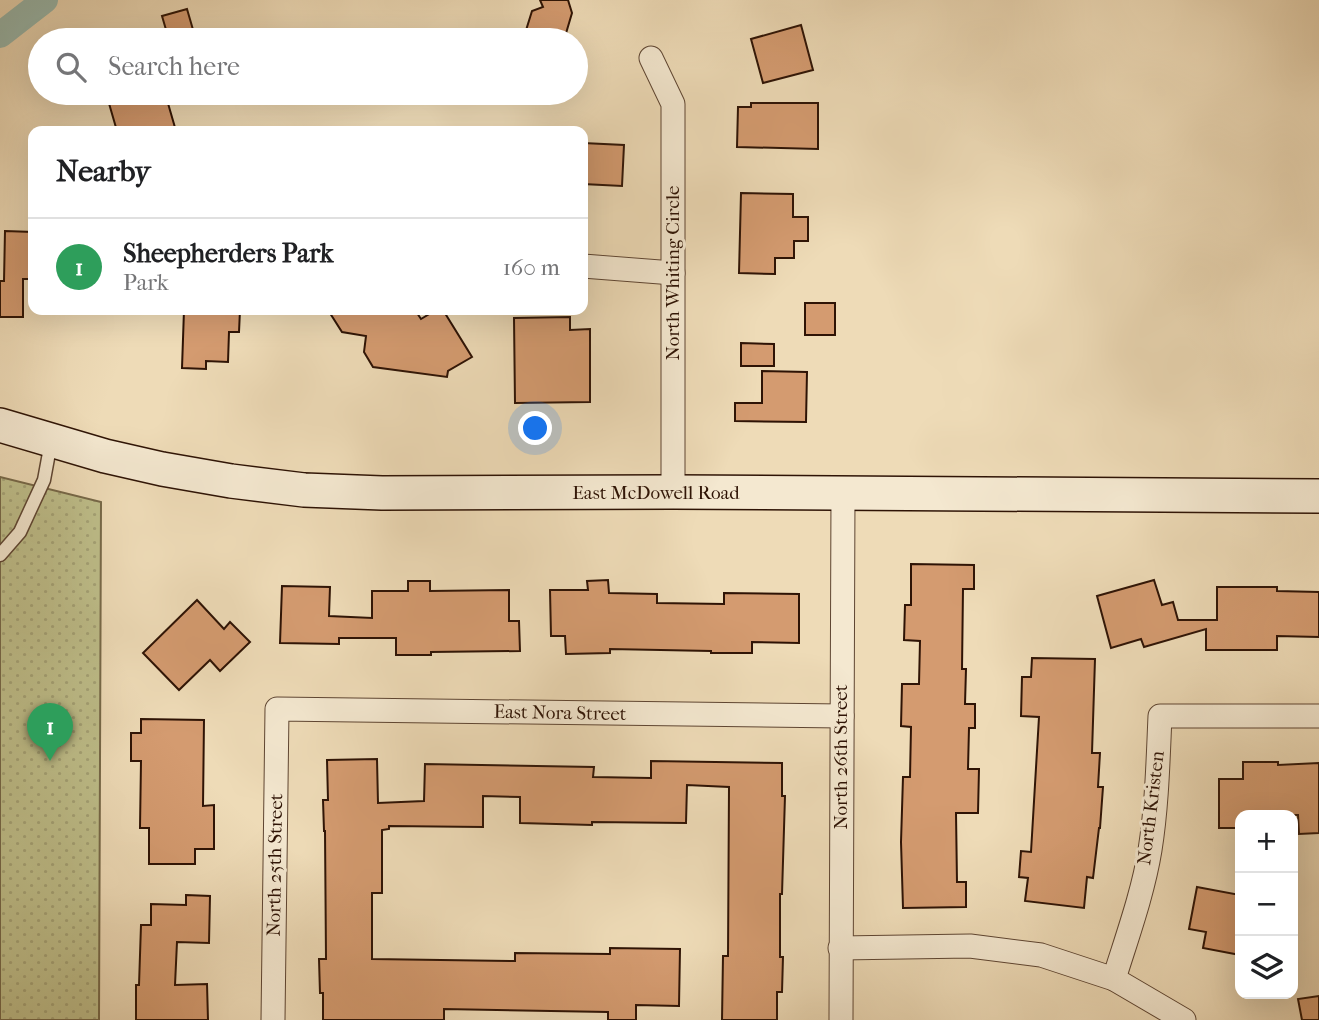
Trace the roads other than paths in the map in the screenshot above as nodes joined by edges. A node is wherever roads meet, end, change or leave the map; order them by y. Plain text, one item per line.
1 (651, 58) dead end
2 (588, 266) edge
3 (673, 273) junction
4 (0, 425) edge
5 (51, 441) junction
6 (673, 492) junction
7 (843, 494) junction
8 (1319, 496) edge
9 (0, 555) edge
10 (277, 709) joint
11 (842, 716) junction
12 (1319, 716) edge
13 (840, 948) junction
14 (1114, 979) junction
15 (273, 1020) edge
16 (841, 1020) edge
17 (1184, 1020) edge

1 - 3 street, North Whiting Circle
2 - 3 street
3 - 6 street, North Whiting Circle
4 - 5 main road, East McDowell Road
5 - 6 main road, East McDowell Road
5 - 9 lane
6 - 7 main road, East McDowell Road
7 - 8 main road, East McDowell Road
7 - 11 street, North 26th Street
10 - 11 street, East Nora Street
10 - 15 street, North 25th Street
11 - 13 street, North 26th Street
12 - 14 street, North Kristen
13 - 14 street
13 - 16 street, North 26th Street
14 - 17 street

